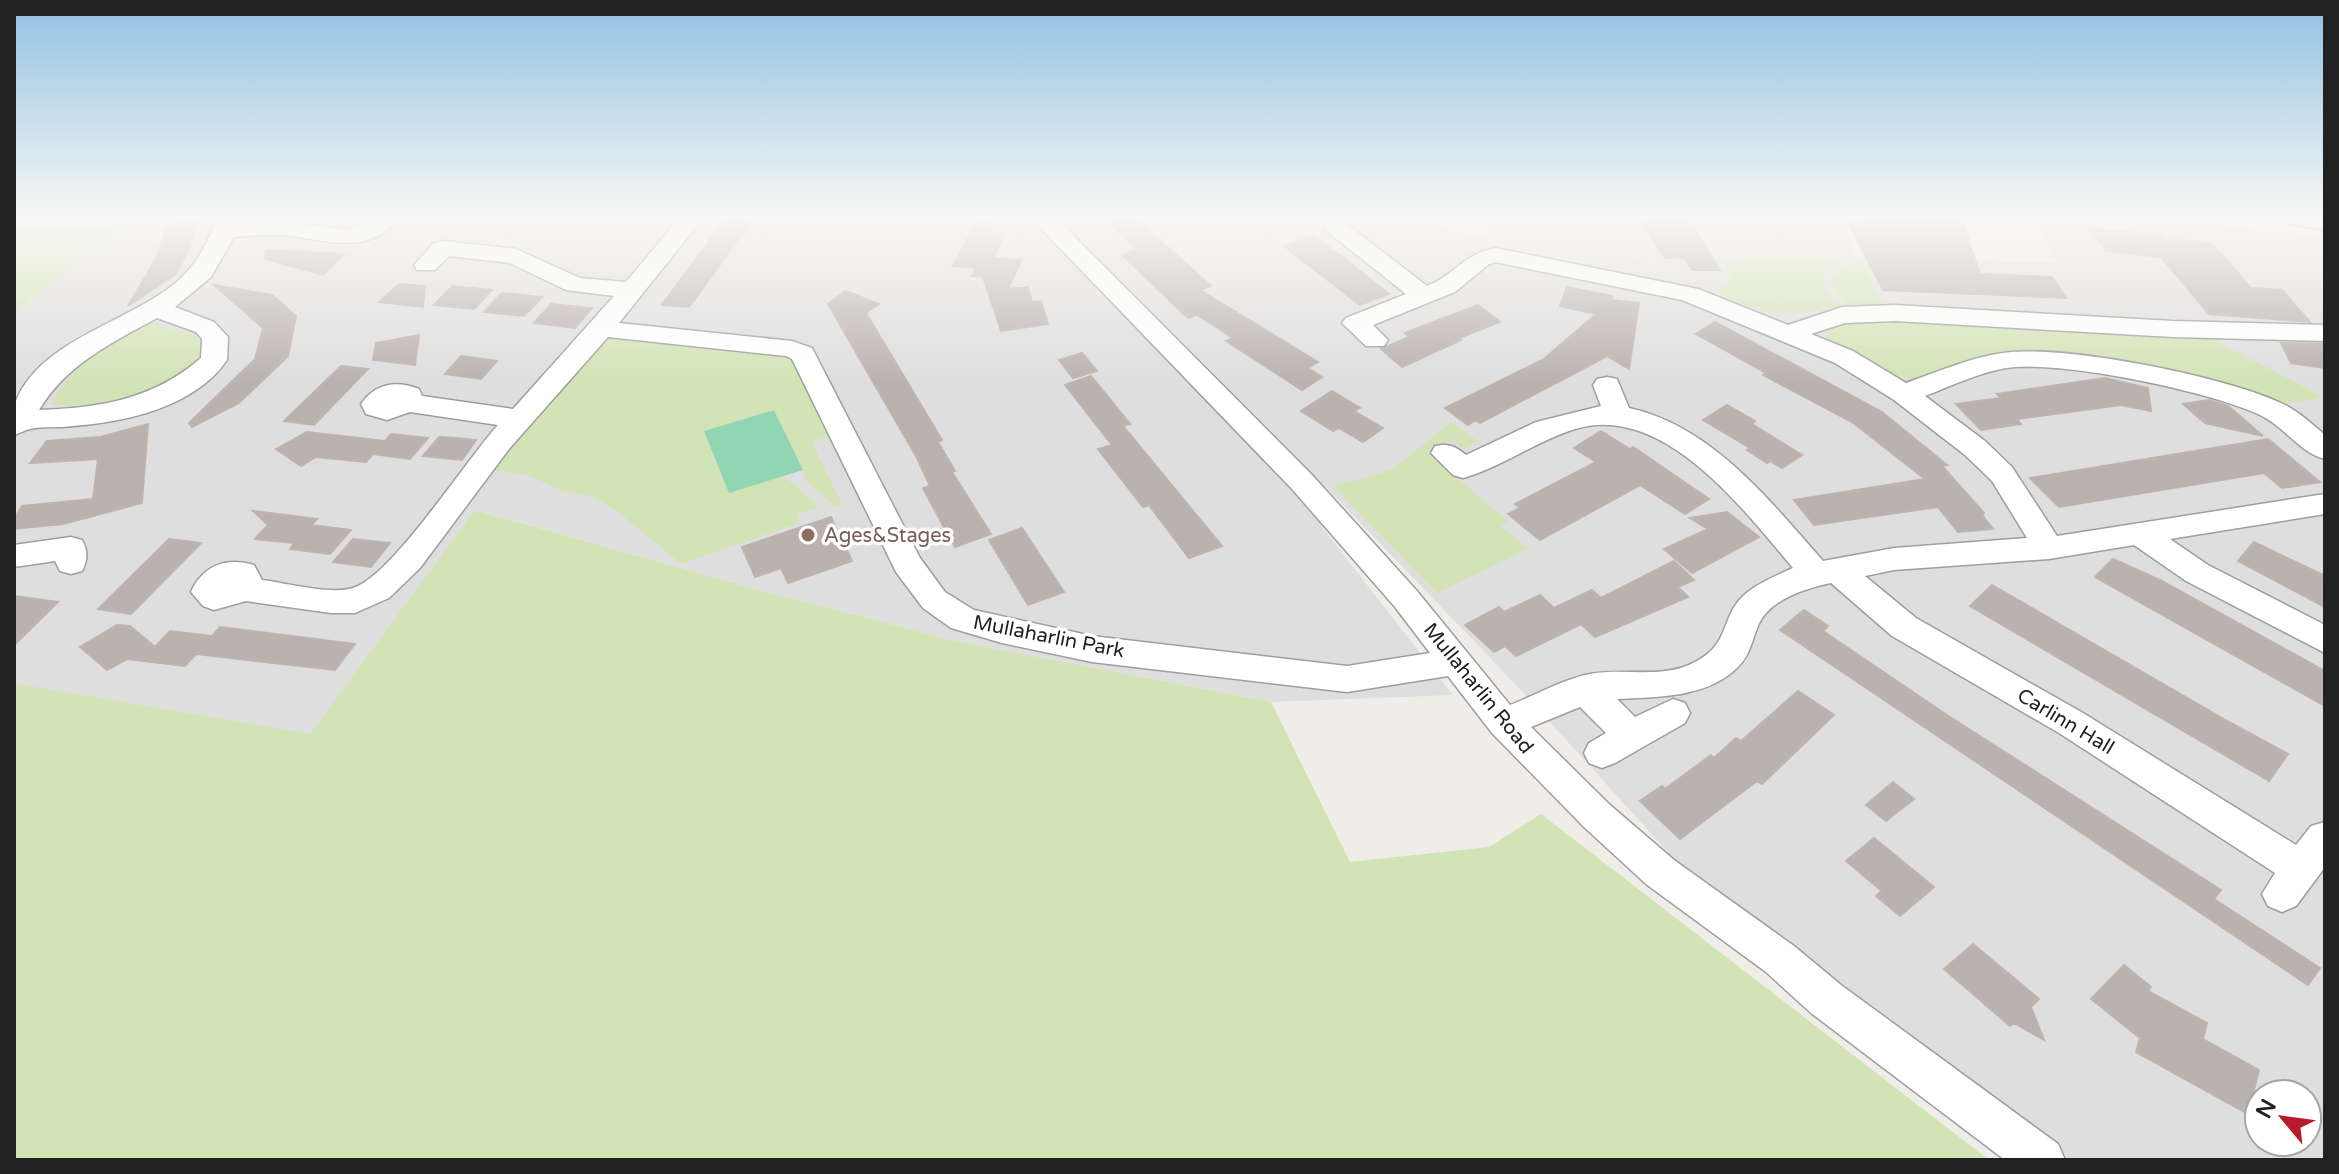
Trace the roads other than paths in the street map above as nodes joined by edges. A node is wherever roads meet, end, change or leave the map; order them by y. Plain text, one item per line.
1 (202, 272) edge
2 (548, 272) edge
3 (646, 272) edge
4 (1096, 272) edge
5 (1393, 272) edge
6 (1464, 272) edge
7 (1585, 272) edge
8 (631, 290) junction
9 (1424, 296) junction
10 (155, 308) junction
11 (601, 329) junction
12 (1789, 333) junction
13 (2325, 333) edge
14 (1375, 340) dead end
15 (1607, 385) dead end
16 (1904, 394) junction
17 (407, 403) dead end
18 (1618, 415) junction
19 (519, 419) junction
20 (17, 423) edge
21 (2325, 450) edge
22 (1445, 453) dead end
23 (2325, 504) edge
24 (2140, 534) junction
25 (2049, 548) junction
26 (14, 556) edge
27 (71, 563) dead end
28 (1825, 572) junction
29 (242, 589) dead end
30 (2325, 640) edge
31 (1457, 662) junction
32 (1584, 689) junction
33 (1673, 713) dead end
34 (1504, 723) junction
35 (2324, 838) edge
36 (2042, 1160) edge

1 - 10 street
2 - 8 street
3 - 8 street
4 - 31 street, Mullaharlin Road
5 - 9 street
6 - 9 street
7 - 12 street
8 - 11 street
9 - 14 street
10 - 20 street
10 - 20 street
11 - 19 street
11 - 31 street, Mullaharlin Park
12 - 13 street
12 - 16 street
15 - 18 street
16 - 21 street
16 - 25 street
17 - 19 street
18 - 22 street, Carlinn Hall
18 - 28 street, Carlinn Hall
19 - 29 street
23 - 24 street
24 - 25 street
24 - 30 street
25 - 28 street
26 - 27 street
28 - 32 street
28 - 35 street, Carlinn Hall
31 - 34 street, Mullaharlin Road
32 - 33 street
32 - 34 street
34 - 36 street, Mullaharlin Road

